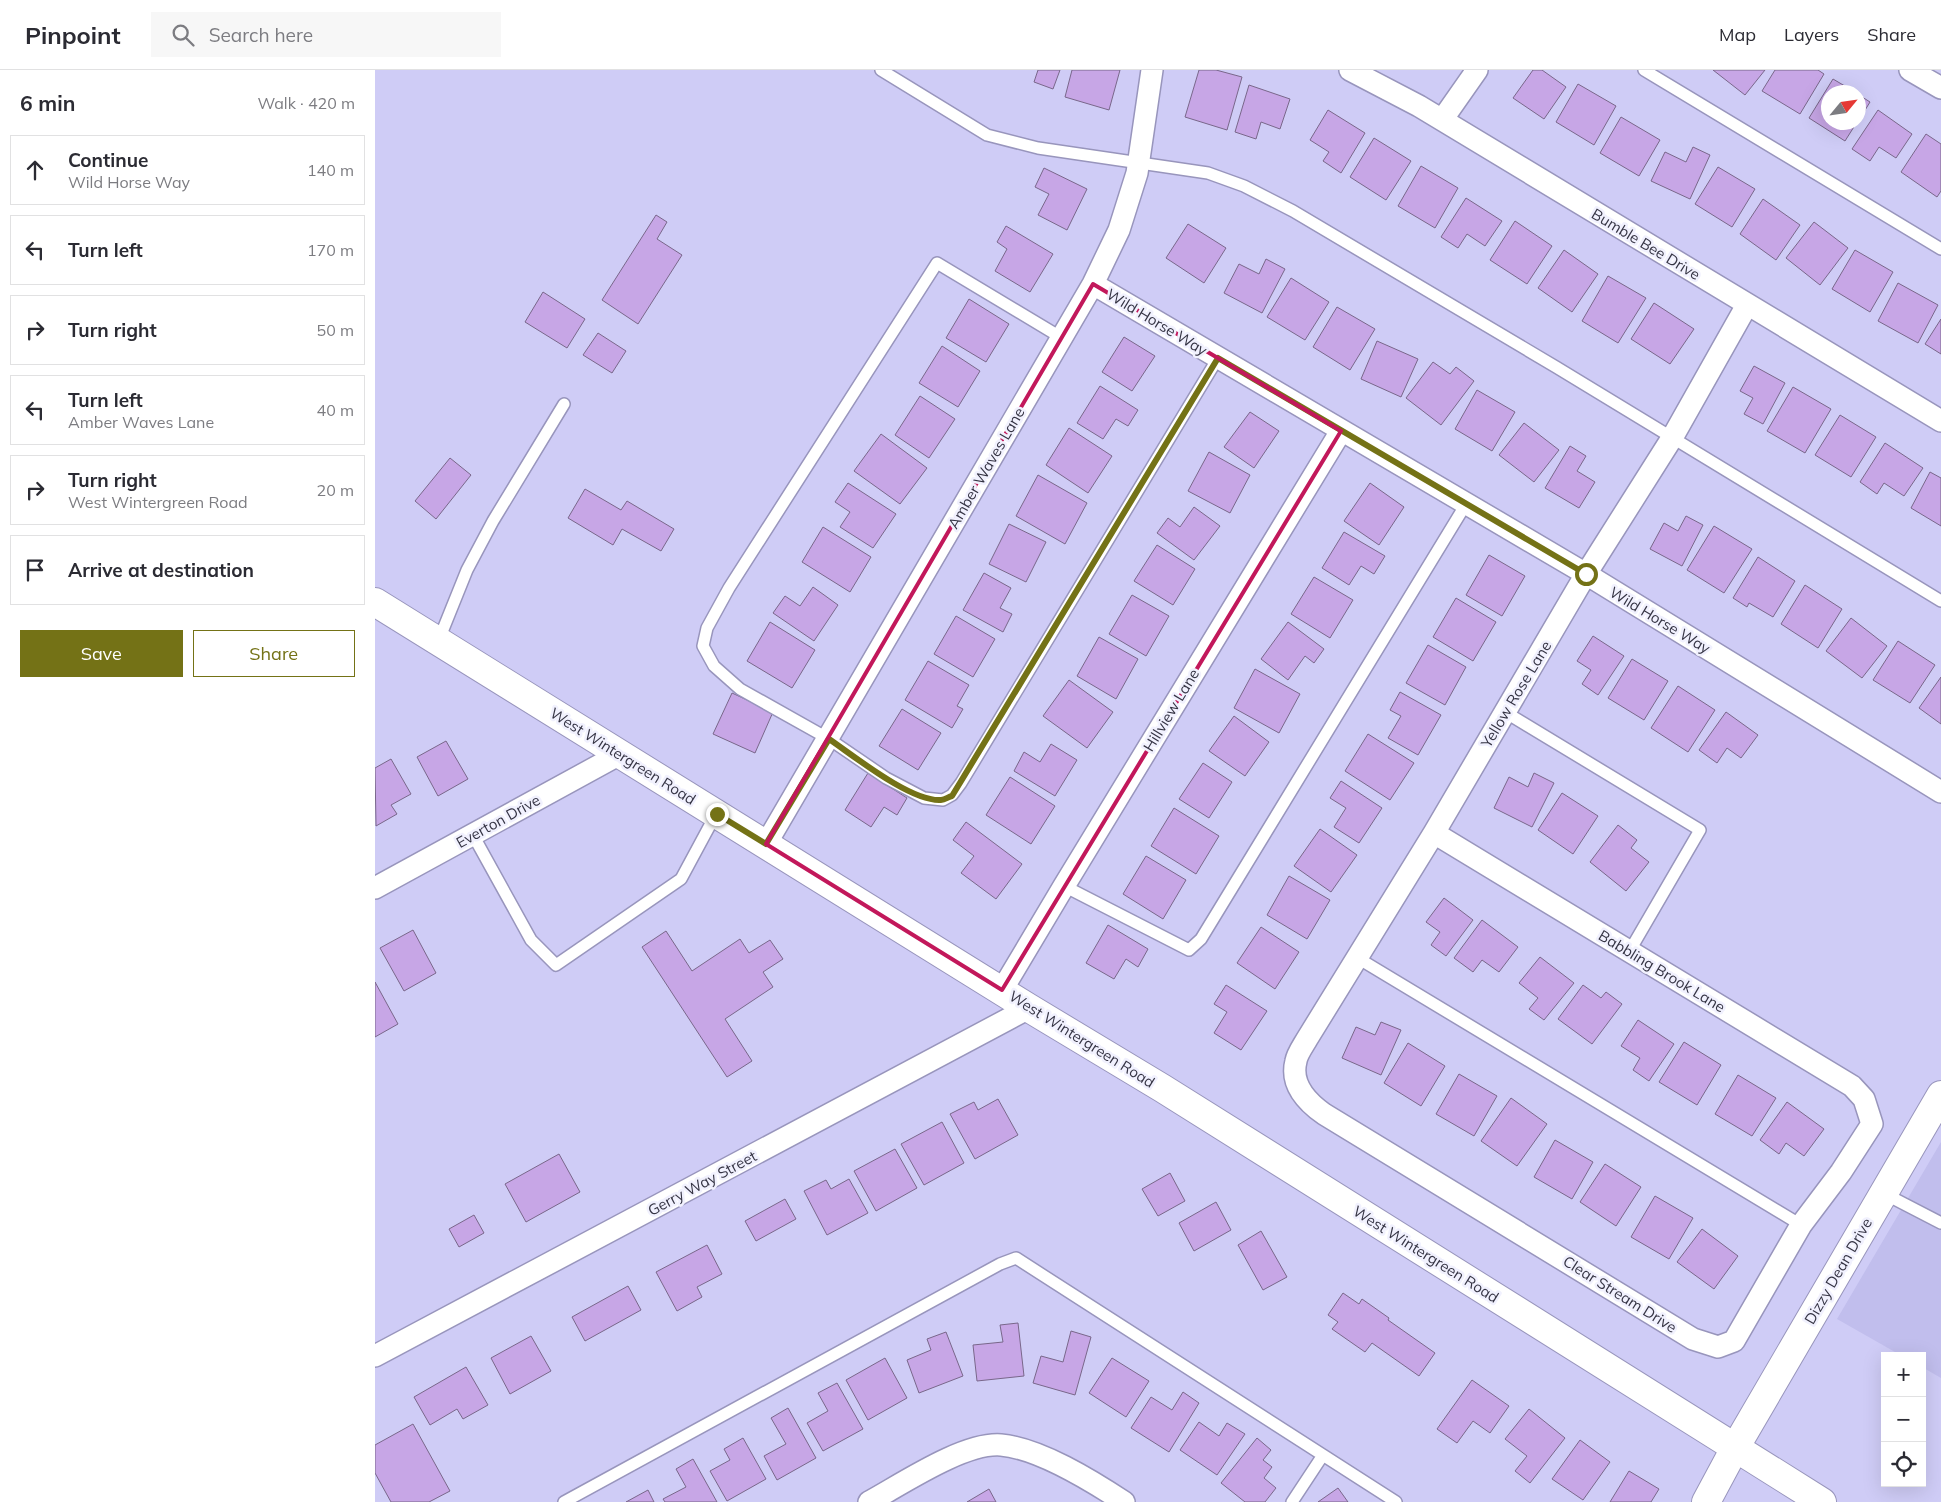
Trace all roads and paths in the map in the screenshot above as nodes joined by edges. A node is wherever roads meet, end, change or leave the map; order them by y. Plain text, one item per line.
1 (881, 70) edge
2 (1151, 70) edge
3 (1350, 70) edge
4 (1477, 70) edge
5 (1644, 70) edge
6 (1910, 70) edge
7 (1941, 88) edge
8 (1442, 120) junction
9 (1138, 162) junction
10 (1941, 248) edge
11 (1093, 284) junction
12 (1747, 305) junction
13 (1062, 338) junction
14 (1218, 358) junction
15 (564, 404) dead end
16 (1941, 421) edge
17 (1341, 431) junction
18 (1672, 438) junction
19 (1466, 504) junction
20 (1586, 574) junction
21 (1941, 601) edge
22 (375, 602) edge
23 (438, 642) junction
24 (1505, 712) junction
25 (829, 739) junction
26 (620, 754) junction
27 (1941, 792) edge
28 (717, 814) junction
29 (1434, 833) junction
30 (473, 835) junction
31 (766, 844) junction
32 (1064, 886) junction
33 (375, 888) edge
34 (1629, 952) junction
35 (1356, 957) junction
36 (1002, 990) junction
37 (1029, 1008) junction
38 (1297, 1084) joint
39 (1941, 1095) edge
40 (1872, 1124) joint
41 (1883, 1193) junction
42 (1941, 1223) edge
43 (1801, 1225) junction
44 (375, 1356) edge
45 (1735, 1448) junction
46 (1323, 1455) junction
47 (564, 1502) edge
48 (869, 1502) edge
49 (1124, 1502) edge
50 (1292, 1502) edge
51 (1396, 1502) edge
52 (1706, 1502) edge
53 (1822, 1502) edge

1 - 9 lane
2 - 9 street, Amber Waves Lane
3 - 8 street, Bumble Bee Drive
4 - 8 street
5 - 10 lane
6 - 7 street
8 - 12 street, Bumble Bee Drive
9 - 11 street, Amber Waves Lane
9 - 18 lane
11 - 13 street, Amber Waves Lane
11 - 14 street, Wild Horse Way
12 - 16 street, Bumble Bee Drive
12 - 18 street, Yellow Rose Lane
13 - 25 street, Amber Waves Lane
13 - 25 lane
14 - 17 street, Wild Horse Way
14 - 25 lane
15 - 23 lane
17 - 19 street, Wild Horse Way
17 - 32 street, Hillview Lane
18 - 20 street, Yellow Rose Lane
18 - 21 lane
19 - 20 street, Wild Horse Way
19 - 32 lane
20 - 24 street, Yellow Rose Lane
20 - 27 street, Wild Horse Way
22 - 23 main road, West Wintergreen Road
23 - 26 main road, West Wintergreen Road
24 - 29 street, Yellow Rose Lane
24 - 34 lane
25 - 31 street, Amber Waves Lane
26 - 28 main road, West Wintergreen Road
26 - 30 street, Everton Drive
28 - 30 lane
28 - 31 main road, West Wintergreen Road
29 - 34 street, Babbling Brook Lane
29 - 35 street, Yellow Rose Lane
30 - 33 street, Everton Drive
31 - 36 main road, West Wintergreen Road
32 - 36 street, Hillview Lane
34 - 40 street, Babbling Brook Lane
35 - 38 street, Yellow Rose Lane
35 - 43 lane
36 - 37 main road, West Wintergreen Road
37 - 44 street, Gerry Way Street
37 - 45 main road, West Wintergreen Road
38 - 43 street, Clear Stream Drive
39 - 41 main road, Dizzy Dean Drive
40 - 43 street, Clear Stream Drive
41 - 42 lane
41 - 45 main road, Dizzy Dean Drive
45 - 52 main road
45 - 53 main road, West Wintergreen Road
46 - 47 lane
46 - 50 lane
46 - 51 lane
48 - 49 street

